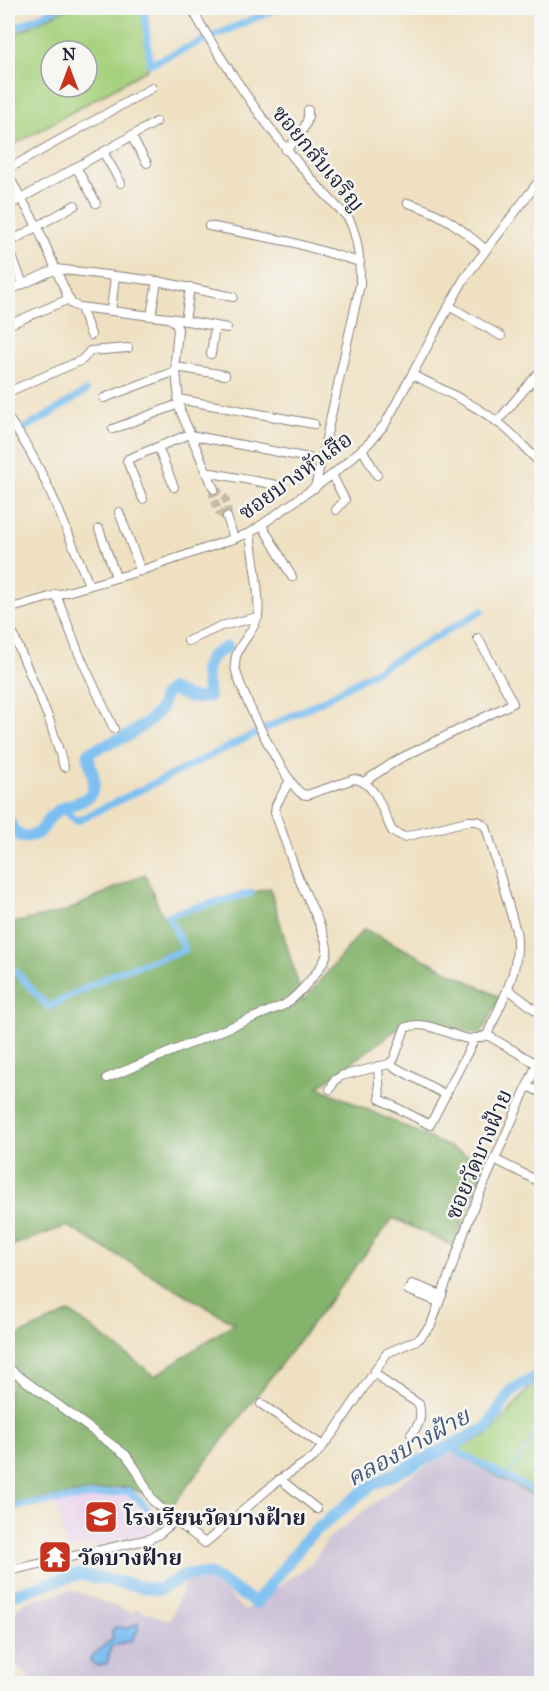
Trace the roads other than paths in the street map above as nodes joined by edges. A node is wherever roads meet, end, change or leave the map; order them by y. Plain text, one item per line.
1 (193, 8) edge
2 (152, 88) dead end
3 (308, 110) dead end
4 (156, 122) dead end
5 (131, 136) junction
6 (286, 150) junction
7 (103, 152) junction
8 (147, 163) dead end
9 (76, 167) junction
10 (8, 169) edge
11 (8, 175) edge
12 (542, 177) edge
13 (121, 183) dead end
14 (21, 198) junction
15 (96, 203) dead end
16 (408, 203) dead end
17 (75, 205) dead end
18 (8, 206) edge
19 (37, 226) junction
20 (209, 226) dead end
21 (8, 243) edge
22 (485, 249) junction
23 (13, 259) dead end
24 (360, 262) junction
25 (56, 269) junction
26 (115, 276) junction
27 (157, 281) junction
28 (23, 284) junction
29 (190, 287) junction
30 (8, 291) edge
31 (233, 297) dead end
32 (69, 299) junction
33 (449, 306) junction
34 (81, 308) junction
35 (111, 311) junction
36 (151, 316) junction
37 (168, 318) junction
38 (185, 321) junction
39 (8, 325) edge
40 (215, 326) junction
41 (227, 328) dead end
42 (91, 335) dead end
43 (501, 336) dead end
44 (128, 348) dead end
45 (211, 354) dead end
46 (176, 369) junction
47 (541, 370) edge
48 (225, 375) dead end
49 (413, 375) junction
50 (8, 392) edge
51 (104, 398) dead end
52 (179, 402) junction
53 (8, 418) edge
54 (496, 422) junction
55 (314, 424) dead end
56 (113, 429) dead end
57 (190, 435) junction
58 (158, 447) junction
59 (362, 449) junction
60 (309, 458) dead end
61 (542, 464) edge
62 (206, 472) junction
63 (332, 475) junction
64 (377, 475) dead end
65 (282, 486) dead end
66 (174, 487) dead end
67 (315, 488) junction
68 (214, 489) tunnel mouth
69 (143, 499) dead end
70 (336, 510) dead end
71 (119, 512) dead end
72 (227, 516) dead end
73 (262, 525) junction
74 (99, 529) dead end
75 (250, 533) junction
76 (234, 539) junction
77 (141, 571) junction
78 (116, 577) junction
79 (292, 577) dead end
80 (89, 585) junction
81 (56, 594) junction
82 (8, 609) edge
83 (258, 617) junction
84 (8, 622) edge
85 (478, 638) dead end
86 (188, 641) dead end
87 (114, 729) dead end
88 (64, 767) dead end
89 (290, 780) junction
90 (364, 781) junction
91 (508, 989) junction
92 (542, 1015) edge
93 (488, 1035) junction
94 (475, 1038) junction
95 (390, 1064) junction
96 (378, 1066) junction
97 (107, 1078) dead end
98 (527, 1086) junction
99 (330, 1089) dead end
100 (542, 1093) edge
101 (446, 1095) junction
102 (494, 1159) junction
103 (542, 1183) edge
104 (410, 1287) dead end
105 (441, 1299) junction
106 (8, 1368) edge
107 (374, 1372) junction
108 (261, 1404) dead end
109 (411, 1434) dead end
110 (322, 1446) junction
111 (280, 1479) junction
112 (317, 1509) dead end
113 (175, 1521) junction
114 (8, 1572) edge

1 - 6 street, ซอยกลับเจริญ
2 - 10 street
3 - 6 street
4 - 5 street
5 - 7 street
5 - 8 street
6 - 24 street, ซอยกลับเจริญ
7 - 9 street
7 - 13 street
9 - 14 street
9 - 15 street
11 - 14 street
12 - 22 street, ซอยบางหัวเสือ
14 - 18 street
14 - 19 street
16 - 22 street
17 - 19 street
19 - 21 street
19 - 25 street
20 - 24 street
22 - 33 street, ซอยบางหัวเสือ
23 - 28 street
24 - 67 street, ซอยกลับเจริญ
25 - 26 street
25 - 28 street
25 - 32 street
26 - 27 street
26 - 35 street
27 - 29 street
27 - 36 street
28 - 30 street
29 - 31 street
29 - 38 street
32 - 34 street
32 - 39 street
33 - 43 street
33 - 49 street, ซอยบางหัวเสือ
34 - 35 street
34 - 42 street
35 - 36 street
36 - 37 street
37 - 38 street
37 - 46 street
38 - 40 street
40 - 41 street
40 - 45 street
44 - 50 street
46 - 48 street
46 - 51 street
46 - 52 street
47 - 54 street
49 - 54 street
49 - 59 street, ซอยบางหัวเสือ
52 - 55 street
52 - 56 street
52 - 57 street
53 - 80 street
54 - 61 street
57 - 58 street
57 - 60 street
57 - 62 street
58 - 66 street
58 - 69 street
59 - 63 street, ซอยบางหัวเสือ
59 - 64 street
62 - 65 street
62 - 68 street
63 - 67 street, ซอยบางหัวเสือ
63 - 70 street
67 - 73 street, ซอยบางหัวเสือ
71 - 77 street
72 - 76 street
73 - 75 street, ซอยบางหัวเสือ
73 - 79 street
74 - 78 street
75 - 76 street, ซอยบางหัวเสือ
75 - 83 street
76 - 77 street, ซอยบางหัวเสือ
77 - 78 street, ซอยบางหัวเสือ
78 - 80 street, ซอยบางหัวเสือ
80 - 81 street, ซอยบางหัวเสือ
81 - 82 street, ซอยบางหัวเสือ
81 - 87 street
83 - 86 street
83 - 89 street
84 - 88 street
85 - 90 street
89 - 90 street
89 - 97 street
90 - 91 street
91 - 92 street
91 - 93 street
93 - 94 street
93 - 98 street, ซอยวัดบางฝ้าย
94 - 95 street
94 - 101 street
95 - 96 street
95 - 101 street
96 - 99 street
96 - 101 street
98 - 100 street
98 - 102 street, ซอยวัดบางฝ้าย
102 - 103 street
102 - 105 street, ซอยวัดบางฝ้าย
104 - 105 street
105 - 107 street, ซอยวัดบางฝ้าย
106 - 113 street
107 - 109 street
107 - 110 street, ซอยวัดบางฝ้าย
108 - 110 street
110 - 111 street, ซอยวัดบางฝ้าย
111 - 112 street
111 - 113 street, ซอยวัดบางฝ้าย
113 - 114 street

